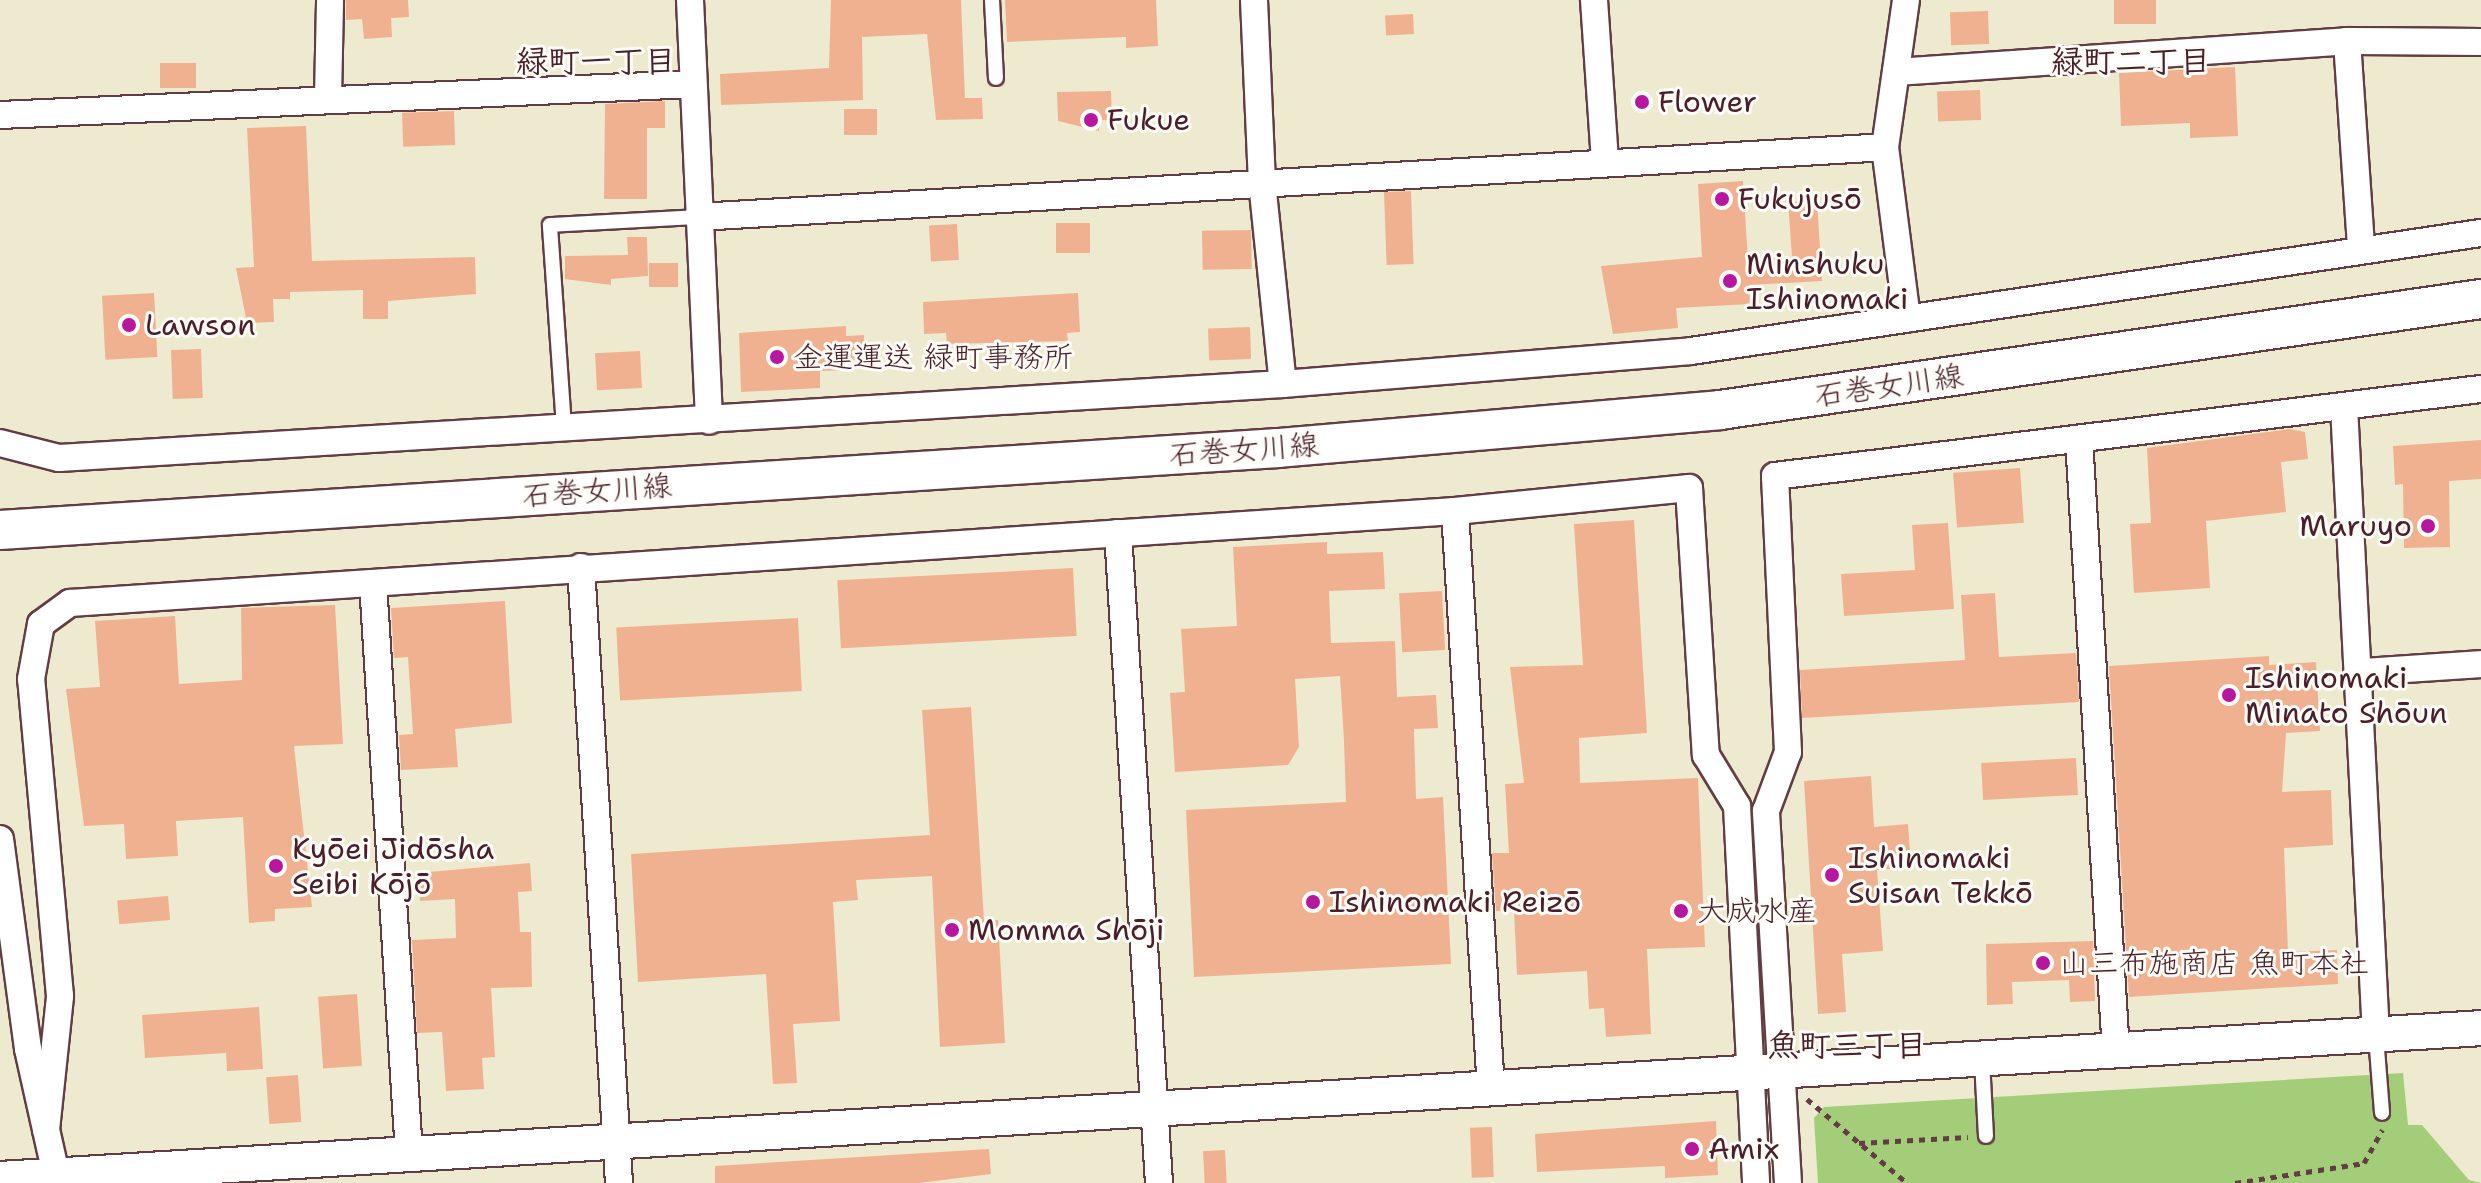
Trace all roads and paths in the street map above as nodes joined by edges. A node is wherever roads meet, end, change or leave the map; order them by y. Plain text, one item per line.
1 (330, 0) edge
2 (690, 0) edge
3 (992, 0) edge
4 (1254, 0) edge
5 (1594, 0) edge
6 (1906, 0) edge
7 (2347, 41) junction
8 (2481, 42) edge
9 (1896, 72) junction
10 (996, 78) dead end
11 (693, 84) junction
12 (328, 98) junction
13 (0, 115) edge
14 (1885, 147) junction
15 (1605, 163) junction
16 (1262, 182) junction
17 (698, 217) junction
18 (2481, 233) edge
19 (2361, 249) junction
20 (2481, 299) edge
21 (1907, 319) junction
22 (1283, 384) junction
23 (2481, 389) edge
24 (2344, 406) junction
25 (709, 421) junction
26 (564, 427) junction
27 (2079, 439) junction
28 (0, 443) edge
29 (1455, 511) junction
30 (0, 530) edge
31 (1118, 533) junction
32 (581, 567) junction
33 (373, 583) junction
34 (2481, 664) edge
35 (2362, 672) junction
36 (0, 839) edge
37 (2481, 1028) edge
38 (2376, 1036) junction
39 (2116, 1052) junction
40 (1982, 1060) junction
41 (1768, 1073) junction
42 (1491, 1089) junction
43 (1154, 1109) junction
44 (2382, 1113) joint
45 (46, 1130) junction
46 (1986, 1136) joint
47 (617, 1141) junction
48 (1858, 1143) junction
49 (409, 1153) junction
50 (58, 1178) edge
51 (0, 1179) edge
52 (619, 1183) edge
53 (1159, 1183) edge
54 (1756, 1183) edge
55 (1788, 1183) edge
56 (1907, 1183) edge
57 (2235, 1183) edge

1 - 12 street
2 - 11 street
3 - 10 lane
4 - 16 street
5 - 15 street
6 - 9 street
7 - 8 street
7 - 9 street
7 - 19 street
9 - 14 street
11 - 12 street
11 - 17 street
12 - 13 street
14 - 15 street
14 - 21 street
15 - 16 street
16 - 17 street
16 - 22 street
17 - 25 street
17 - 26 lane
18 - 19 street
19 - 21 street
20 - 30 main road, 石巻女川線
21 - 22 street
22 - 25 street
23 - 24 street
24 - 27 street
24 - 35 street
25 - 26 street
26 - 28 street
27 - 39 street
27 - 41 street
29 - 31 street
29 - 41 street
29 - 42 street
31 - 32 street
31 - 43 street
32 - 33 street
32 - 47 street
33 - 45 street
33 - 49 street
34 - 35 street
35 - 38 street
36 - 45 street
37 - 38 street
38 - 39 street
38 - 44 lane
39 - 40 street
40 - 41 street
40 - 46 lane
41 - 42 street
41 - 48 path
41 - 54 street
41 - 55 street
42 - 43 street
43 - 47 street
43 - 53 street
44 - 57 path
45 - 50 street
46 - 48 path
47 - 49 street
47 - 52 street
48 - 56 path
49 - 50 street
50 - 51 street

